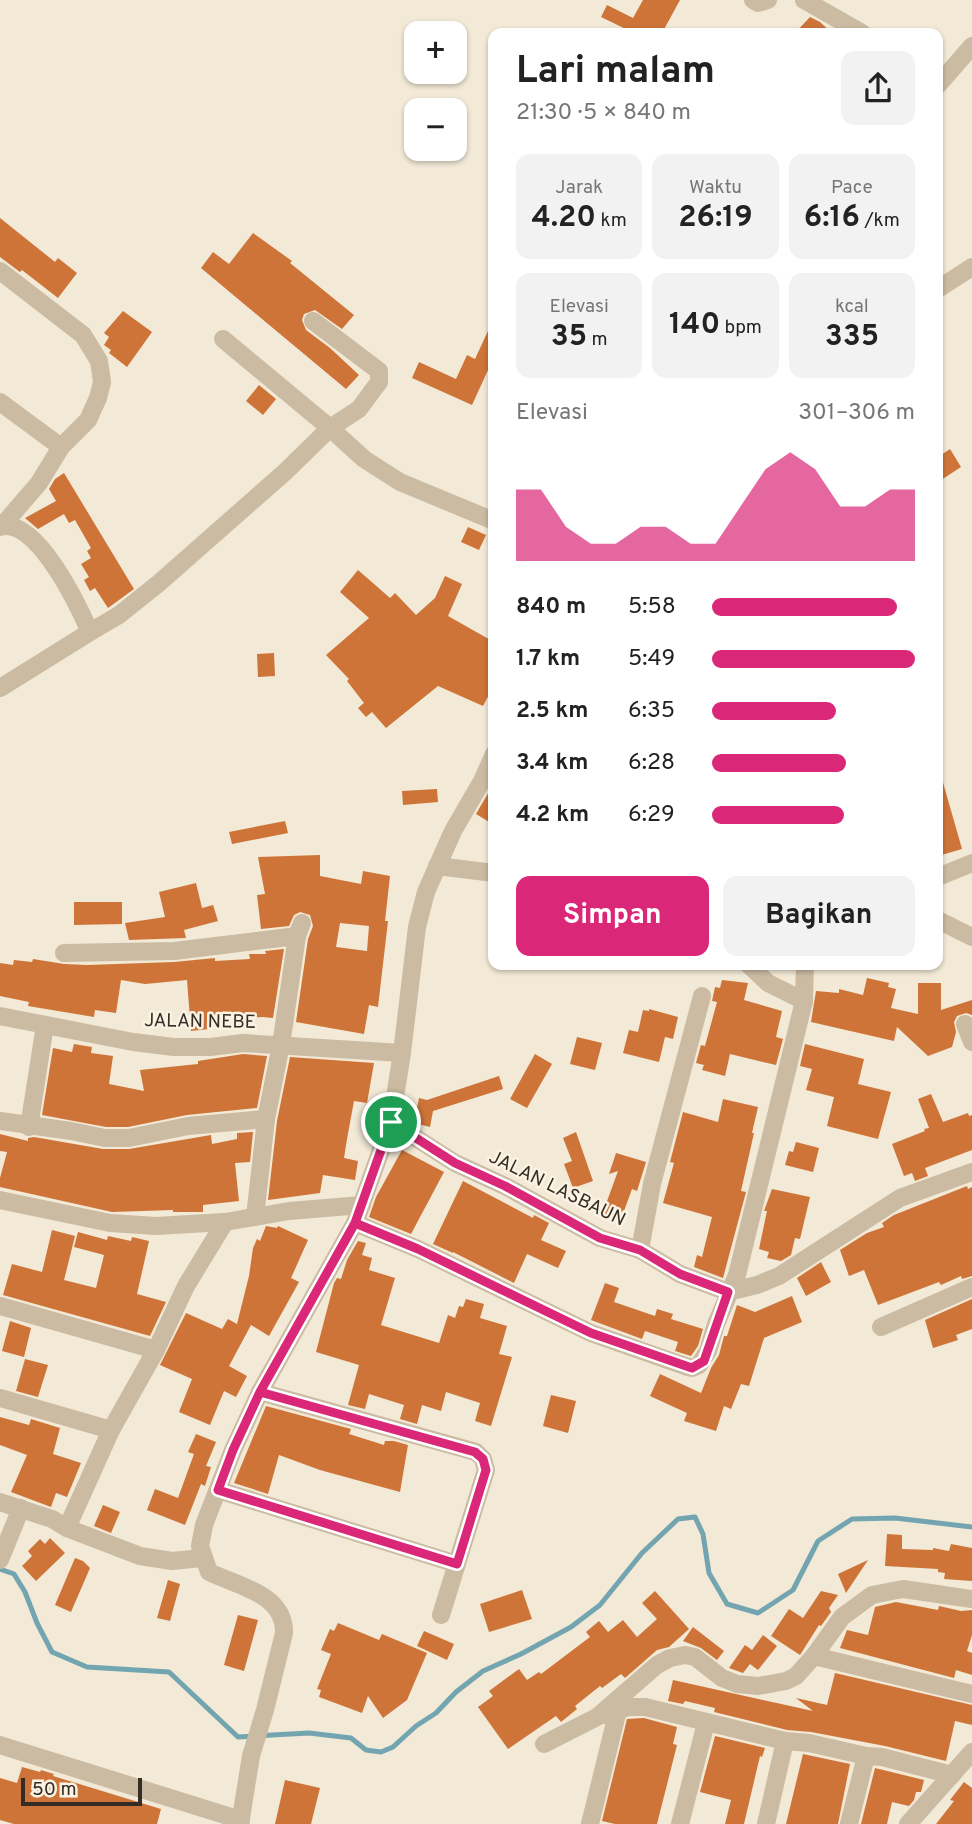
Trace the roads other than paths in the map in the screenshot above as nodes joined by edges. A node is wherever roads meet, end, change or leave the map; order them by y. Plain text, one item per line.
1 (752, 0) edge
2 (768, 0) edge
3 (804, 0) edge
4 (853, 28) edge
5 (972, 46) edge
6 (943, 79) edge
7 (972, 267) edge
8 (0, 271) edge
9 (943, 286) edge
10 (313, 321) dead end
11 (223, 339) dead end
12 (0, 402) edge
13 (330, 428) junction
14 (61, 447) junction
15 (488, 519) edge
16 (1, 526) edge
17 (90, 632) junction
18 (0, 688) edge
19 (488, 768) edge
20 (972, 863) edge
21 (437, 866) junction
22 (488, 872) edge
23 (943, 875) edge
24 (943, 922) edge
25 (972, 937) edge
26 (64, 953) dead end
27 (754, 970) edge
28 (805, 970) edge
29 (702, 996) dead end
30 (804, 1000) junction
31 (0, 1016) edge
32 (965, 1024) dead end
33 (46, 1025) junction
34 (972, 1042) edge
35 (281, 1045) junction
36 (402, 1053) junction
37 (266, 1119) junction
38 (0, 1121) edge
39 (391, 1122) junction
40 (29, 1127) junction
41 (972, 1172) edge
42 (0, 1200) edge
43 (362, 1205) junction
44 (255, 1217) junction
45 (225, 1222) junction
46 (355, 1223) junction
47 (640, 1250) junction
48 (972, 1287) edge
49 (728, 1292) junction
50 (0, 1306) edge
51 (881, 1326) dead end
52 (156, 1350) junction
53 (260, 1392) junction
54 (0, 1398) edge
55 (111, 1430) junction
56 (218, 1490) junction
57 (0, 1502) edge
58 (21, 1508) junction
59 (67, 1528) junction
60 (202, 1558) junction
61 (0, 1560) edge
62 (457, 1564) junction
63 (972, 1599) edge
64 (441, 1615) dead end
65 (814, 1656) junction
66 (972, 1694) edge
67 (618, 1710) junction
68 (597, 1717) junction
69 (706, 1723) junction
70 (785, 1741) junction
71 (544, 1744) dead end
72 (0, 1745) edge
73 (972, 1752) edge
74 (866, 1756) junction
75 (952, 1775) junction
76 (240, 1822) edge
77 (590, 1824) edge
78 (680, 1824) edge
79 (766, 1824) edge
80 (849, 1824) edge
81 (908, 1824) edge

1 - 2 street
3 - 4 street
5 - 6 street
7 - 9 street
8 - 14 street
10 - 13 street
11 - 13 street
12 - 14 street
13 - 15 street
13 - 17 street
14 - 16 street
16 - 17 street
17 - 18 street
19 - 21 street
20 - 23 street
21 - 22 street
21 - 36 street
24 - 25 street
26 - 35 street
27 - 30 street
28 - 30 street
29 - 47 street
30 - 49 street
31 - 33 street, JALAN NEBE
32 - 34 street
33 - 35 street, JALAN NEBE
33 - 40 street
35 - 36 street, JALAN NEBE
35 - 37 street
36 - 39 street
37 - 40 street
37 - 44 street
38 - 40 street
39 - 43 street
39 - 47 street, JALAN LASBAUN
41 - 49 street
42 - 45 street
43 - 44 street
43 - 46 street
44 - 45 street
45 - 52 street
46 - 49 street
46 - 53 street
47 - 49 street, JALAN LASBAUN
48 - 51 street
50 - 52 street
52 - 55 street
53 - 56 street
53 - 62 street
54 - 55 street
55 - 59 street
56 - 60 street
56 - 62 street
57 - 58 street
58 - 59 street
58 - 61 street
59 - 60 street
60 - 76 street
62 - 64 street
63 - 65 street
65 - 66 street
65 - 68 street
67 - 68 street
67 - 69 street
67 - 77 street
68 - 71 street
69 - 70 street
69 - 78 street
70 - 74 street
70 - 79 street
72 - 76 street
73 - 75 street
74 - 75 street
74 - 80 street
75 - 81 street

